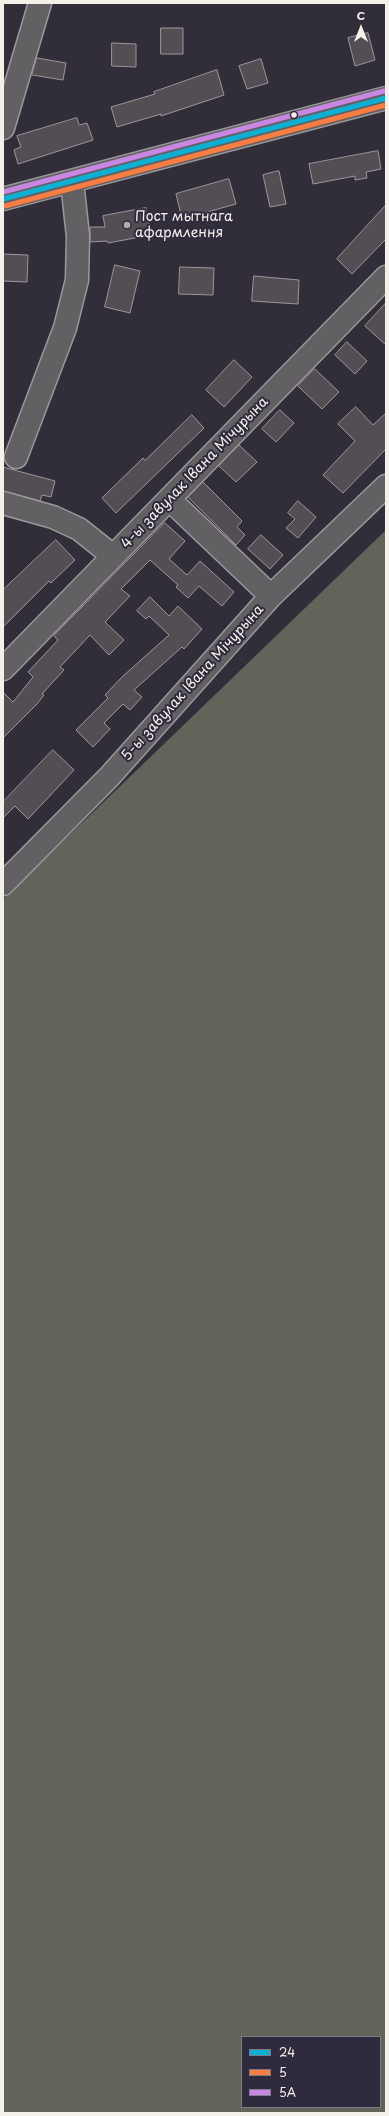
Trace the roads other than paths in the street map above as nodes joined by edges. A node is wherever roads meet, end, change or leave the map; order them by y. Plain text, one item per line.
1 (40, 3) edge
2 (386, 98) edge
3 (3, 128) edge
4 (72, 182) junction
5 (3, 199) edge
6 (386, 277) edge
7 (16, 457) dead end
8 (386, 486) edge
9 (169, 499) junction
10 (3, 503) edge
11 (113, 556) junction
12 (272, 596) junction
13 (3, 669) edge
14 (3, 884) edge

1 - 3 street
2 - 4 street
4 - 5 street
4 - 7 street
6 - 9 street, 4-ы завулак Івана Мічурына
8 - 12 street, 5-ы завулак Івана Мічурына
9 - 11 street, 4-ы завулак Івана Мічурына
9 - 12 street
10 - 11 street
11 - 13 street, 4-ы завулак Івана Мічурына
12 - 14 street, 5-ы завулак Івана Мічурына

